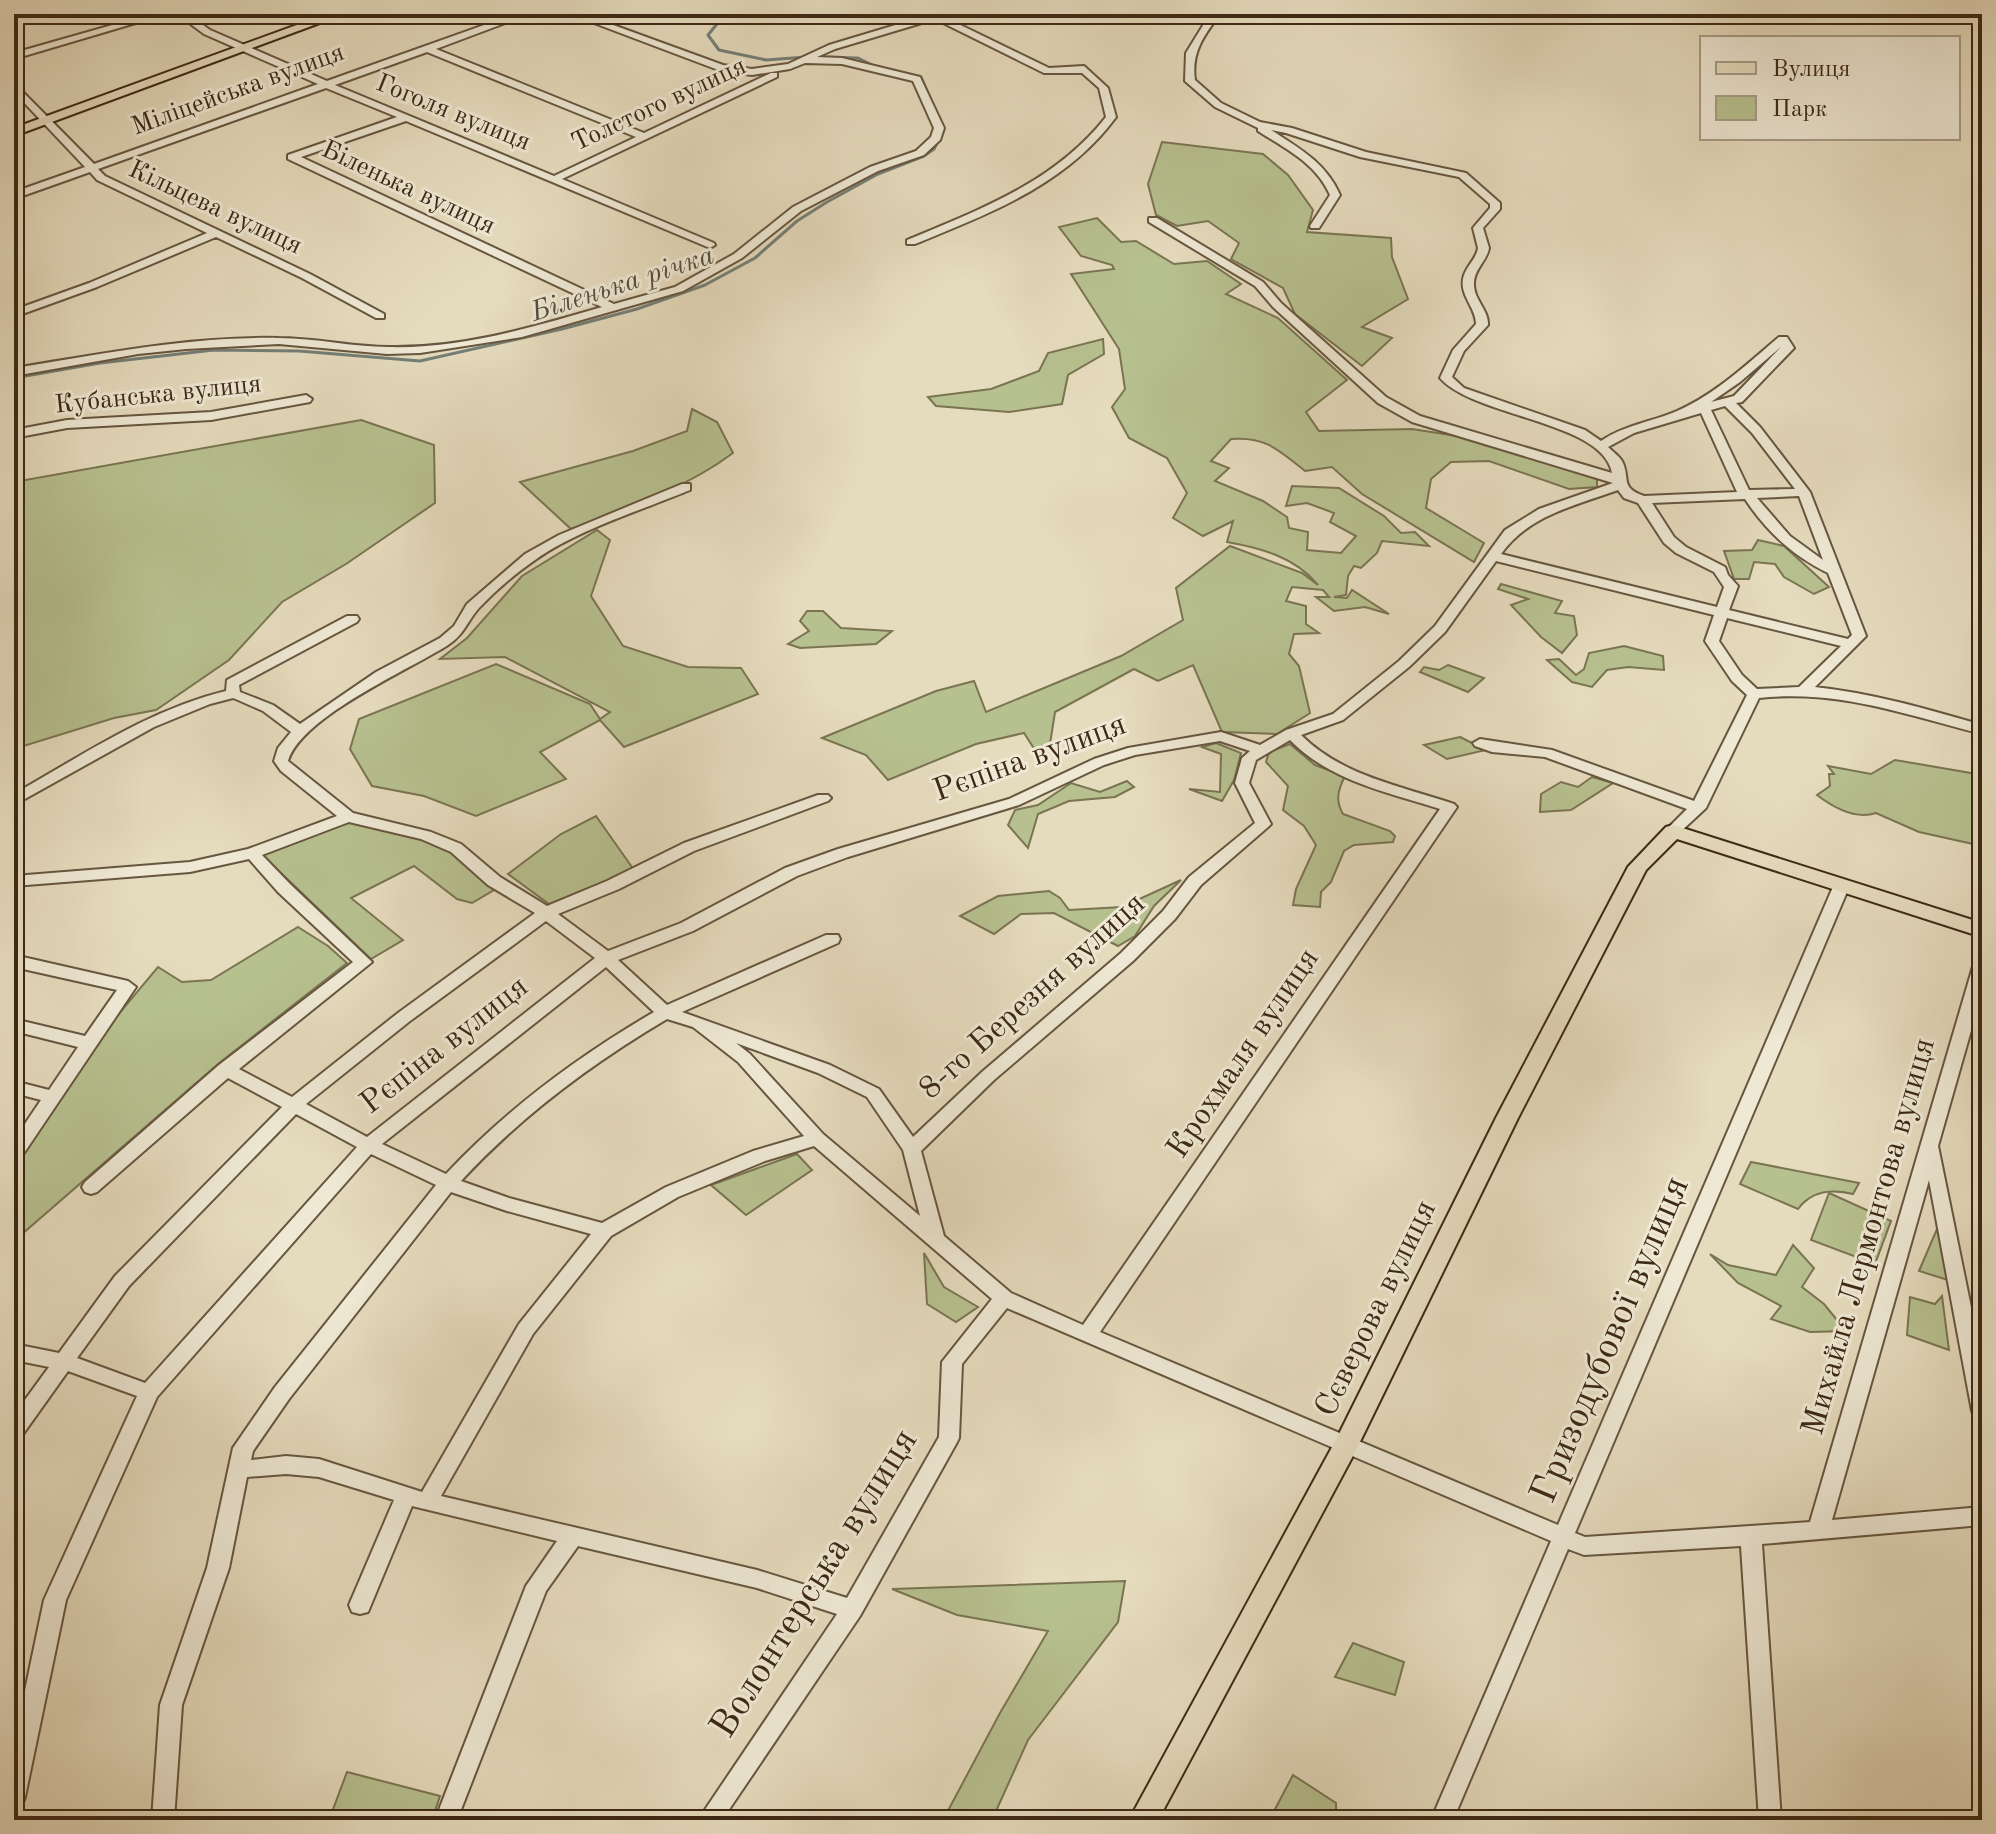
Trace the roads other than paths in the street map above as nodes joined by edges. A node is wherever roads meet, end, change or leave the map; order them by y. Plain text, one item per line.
1 (161, 14) edge
2 (182, 14) edge
3 (338, 14) edge
4 (524, 14) edge
5 (575, 14) edge
6 (1215, 14) edge
7 (939, 15) edge
8 (245, 48) junction
9 (426, 48) junction
10 (14, 56) edge
11 (806, 59) junction
12 (778, 69) junction
13 (323, 83) junction
14 (14, 86) edge
15 (405, 118) junction
16 (47, 120) junction
17 (1257, 125) junction
18 (14, 132) edge
19 (643, 136) junction
20 (89, 166) junction
21 (555, 179) junction
22 (14, 196) edge
23 (1153, 220) dead end
24 (1315, 226) dead end
25 (214, 234) junction
26 (911, 242) dead end
27 (710, 245) dead end
28 (615, 309) junction
29 (14, 314) edge
30 (380, 316) dead end
31 (14, 372) edge
32 (306, 399) dead end
33 (1728, 402) junction
34 (1705, 409) junction
35 (1681, 414) junction
36 (14, 434) edge
37 (1601, 446) junction
38 (1620, 482) junction
39 (686, 487) dead end
40 (1804, 492) junction
41 (1746, 494) junction
42 (1643, 500) junction
43 (1491, 556) junction
44 (1835, 571) junction
45 (1720, 613) junction
46 (352, 619) dead end
47 (1850, 644) junction
48 (1804, 690) junction
49 (233, 694) junction
50 (1754, 694) junction
51 (1982, 730) edge
52 (299, 731) junction
53 (1291, 733) junction
54 (1480, 743) dead end
55 (1263, 751) junction
56 (823, 798) dead end
57 (14, 800) edge
58 (1698, 808) junction
59 (348, 817) junction
60 (1673, 831) junction
61 (252, 853) junction
62 (14, 881) edge
63 (1841, 887) junction
64 (546, 913) junction
65 (1982, 930) edge
66 (832, 939) dead end
67 (606, 958) junction
68 (14, 961) edge
69 (1982, 963) edge
70 (665, 1013) junction
71 (699, 1023) junction
72 (14, 1025) edge
73 (88, 1043) junction
74 (225, 1069) junction
75 (14, 1087) edge
76 (53, 1097) junction
77 (295, 1104) junction
78 (817, 1139) junction
79 (368, 1146) junction
80 (1931, 1146) junction
81 (16, 1149) edge
82 (912, 1149) junction
83 (448, 1183) junction
84 (91, 1187) dead end
85 (604, 1231) junction
86 (936, 1241) junction
87 (1004, 1298) junction
88 (1087, 1335) junction
89 (14, 1352) edge
90 (66, 1362) junction
91 (149, 1392) junction
92 (1982, 1411) edge
93 (14, 1431) edge
94 (1346, 1445) junction
95 (241, 1469) junction
96 (417, 1498) junction
97 (1982, 1516) edge
98 (1819, 1528) junction
99 (573, 1536) junction
100 (1751, 1536) junction
101 (1564, 1538) junction
102 (360, 1605) dead end
103 (852, 1609) junction
104 (14, 1797) edge
105 (163, 1820) edge
106 (446, 1820) edge
107 (709, 1820) edge
108 (1143, 1820) edge
109 (1442, 1820) edge
110 (1770, 1820) edge

1 - 10 street
2 - 8 street, Гоголя вулиця
3 - 8 main road
4 - 9 street, Міліцейська вулиця
5 - 12 street
6 - 17 street
7 - 11 street
7 - 26 street
8 - 13 street, Гоголя вулиця
8 - 16 main road
9 - 13 street, Міліцейська вулиця
9 - 19 street
11 - 12 street
11 - 28 street
12 - 19 street, Толстого вулиця
13 - 15 street, Гоголя вулиця
13 - 20 street, Міліцейська вулиця
14 - 16 street, Кільцева вулиця
15 - 21 street, Гоголя вулиця
15 - 28 street, Біленька вулиця
16 - 18 main road
16 - 20 street, Кільцева вулиця
17 - 24 street
17 - 37 street
19 - 21 street, Толстого вулиця
20 - 22 street, Міліцейська вулиця
20 - 25 street, Кільцева вулиця
21 - 27 street, Гоголя вулиця
23 - 38 street
25 - 29 street
25 - 30 street, Кільцева вулиця
28 - 31 street
32 - 36 street, Кубанська вулиця
33 - 34 street
33 - 35 street
33 - 40 street
34 - 35 street
34 - 41 street
35 - 37 street
37 - 38 street
38 - 42 street
38 - 43 street
39 - 52 street
40 - 41 street
40 - 44 street
41 - 42 street
41 - 44 street
42 - 45 street
43 - 45 street
43 - 53 street
44 - 47 street
45 - 47 street
45 - 50 street
46 - 49 street
47 - 48 street
48 - 50 street
48 - 51 street
49 - 52 street
49 - 57 street
50 - 58 street
52 - 59 street
53 - 55 street
53 - 88 street, Крохмаля вулиця
54 - 58 street
55 - 67 street, Рєпіна вулиця
55 - 82 street, 8-го Березня вулиця
56 - 64 street, Рєпіна вулиця
58 - 60 street
59 - 61 street
59 - 64 street
60 - 63 main road
60 - 94 main road, Сєверова вулиця
61 - 62 street
61 - 74 street
63 - 65 main road
63 - 101 street, Гризодубової вулиця
64 - 67 street
64 - 77 street, Рєпіна вулиця
66 - 70 street
67 - 70 street
67 - 79 street, Рєпіна вулиця
68 - 73 street
69 - 80 street, Михайла Лермонтова вулиця
70 - 71 street
70 - 83 street
71 - 78 street
71 - 82 street
72 - 73 street
73 - 76 street
74 - 77 street
74 - 84 street
75 - 76 street
76 - 81 street
77 - 79 street
77 - 90 street, Рєпіна вулиця
78 - 85 street
78 - 86 street
79 - 83 street
79 - 91 street, Рєпіна вулиця
80 - 92 street
80 - 98 street, Михайла Лермонтова вулиця
82 - 86 street, 8-го Березня вулиця
83 - 85 street
83 - 95 street
85 - 96 street
86 - 87 street
87 - 88 street
87 - 103 street, Волонтерська вулиця
88 - 94 street
89 - 90 street
90 - 91 street
90 - 93 street, Рєпіна вулиця
91 - 104 street, Рєпіна вулиця
94 - 101 street
94 - 108 main road, Сєверова вулиця
95 - 96 street
95 - 105 street
96 - 99 street
96 - 102 street
97 - 98 street
98 - 100 street
99 - 103 street
99 - 106 street
100 - 101 street
100 - 110 street
101 - 109 street, Гризодубової вулиця
103 - 107 street, Волонтерська вулиця

